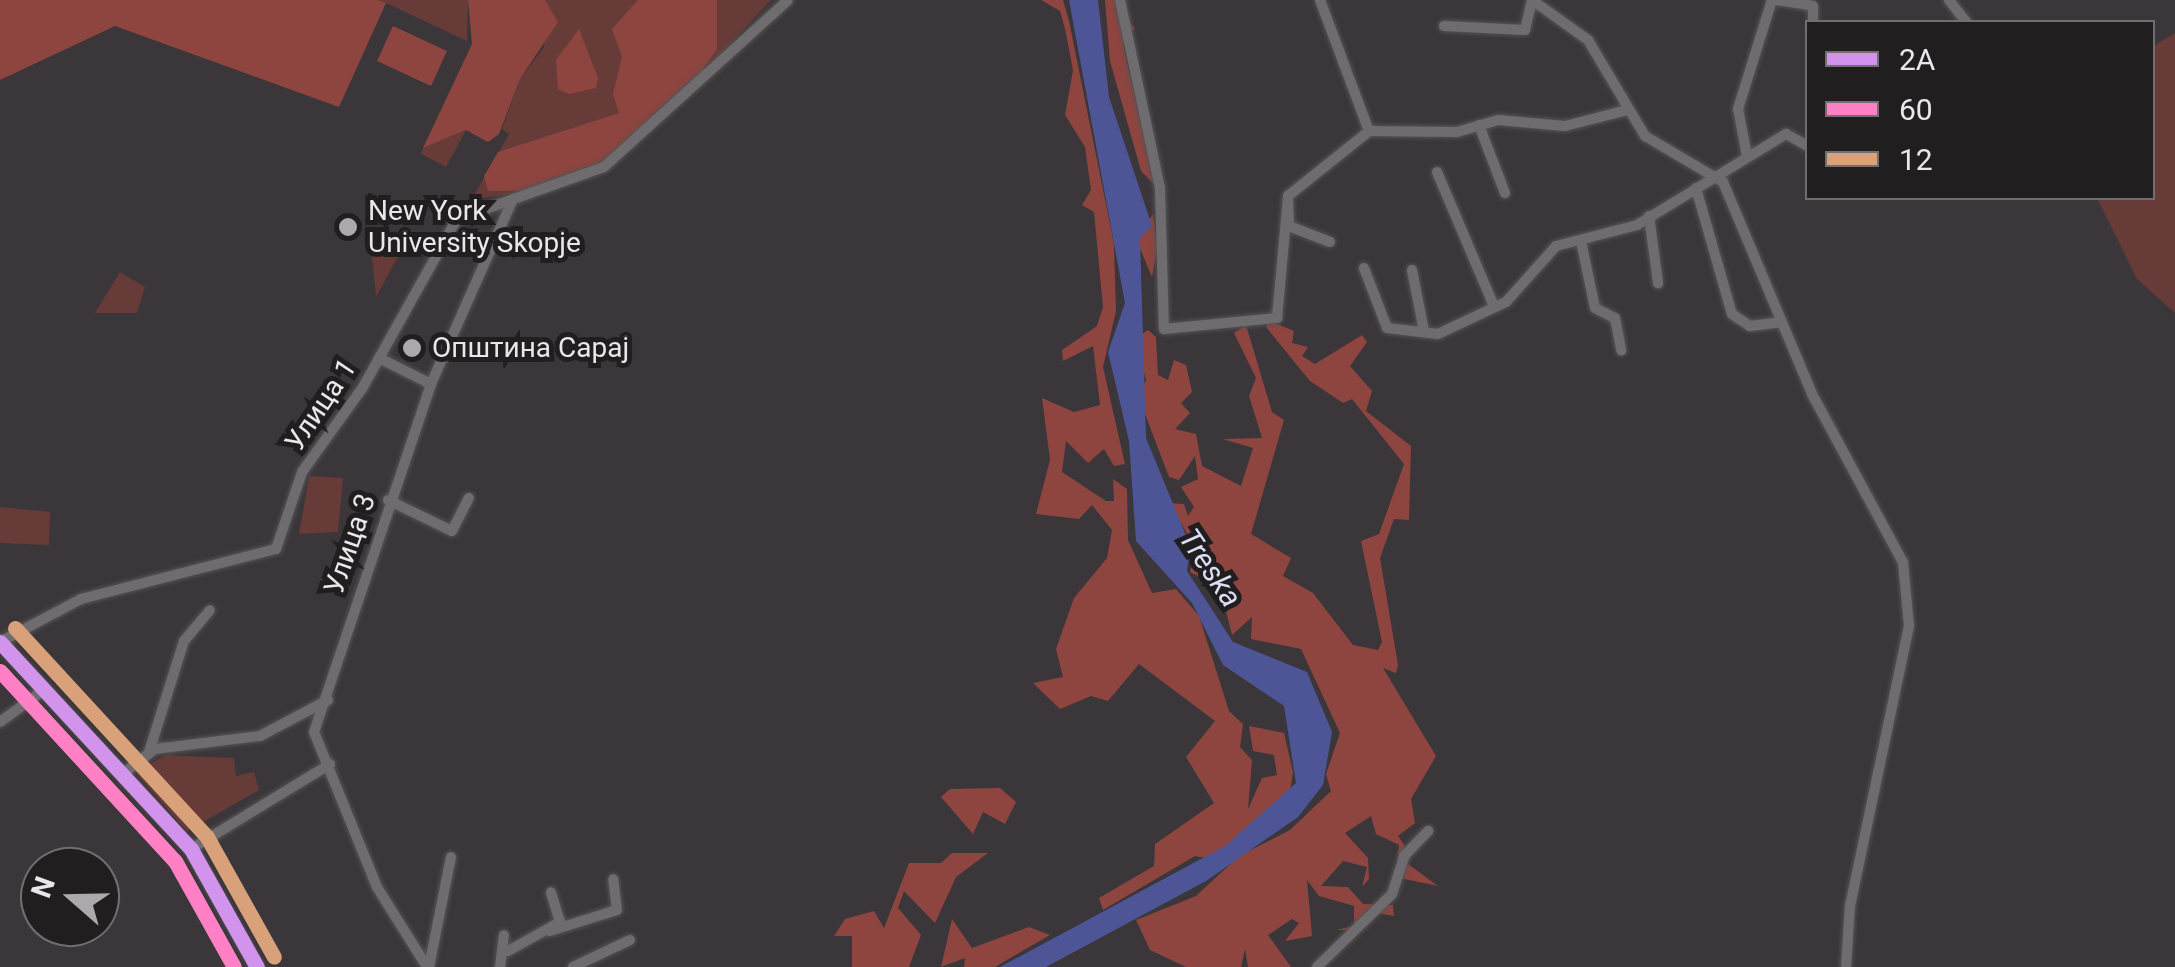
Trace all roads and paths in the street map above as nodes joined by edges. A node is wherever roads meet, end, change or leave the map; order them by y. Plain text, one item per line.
1 (788, 0) edge
2 (1120, 0) edge
3 (1320, 0) edge
4 (1532, 0) edge
5 (1774, 0) edge
6 (1949, 0) edge
7 (1812, 20) edge
8 (1964, 20) edge
9 (1444, 26) dead end
10 (1624, 110) junction
11 (1479, 125) junction
12 (1368, 131) junction
13 (1805, 144) edge
14 (1747, 156) junction
15 (1437, 172) dead end
16 (1716, 174) junction
17 (1696, 188) junction
18 (1504, 193) dead end
19 (1288, 196) junction
20 (513, 200) junction
21 (1649, 216) junction
22 (1582, 240) junction
23 (1330, 242) dead end
24 (1364, 268) dead end
25 (1412, 270) dead end
26 (1658, 282) dead end
27 (1494, 306) junction
28 (1782, 322) junction
29 (1424, 331) junction
30 (1621, 350) dead end
31 (379, 358) junction
32 (430, 384) junction
33 (469, 498) dead end
34 (388, 500) junction
35 (210, 610) dead end
36 (0, 642) edge
37 (45, 689) junction
38 (333, 697) junction
39 (0, 722) edge
40 (292, 726) junction
41 (314, 732) junction
42 (149, 752) junction
43 (330, 764) junction
44 (124, 774) junction
45 (1428, 830) dead end
46 (191, 849) junction
47 (451, 858) dead end
48 (613, 880) dead end
49 (552, 892) dead end
50 (550, 931) junction
51 (504, 934) dead end
52 (630, 940) dead end
53 (508, 950) junction
54 (257, 967) edge
55 (428, 967) edge
56 (500, 967) edge
57 (573, 967) edge
58 (1316, 967) edge
59 (1846, 967) edge

1 - 20 street
2 - 19 street
3 - 12 street
4 - 9 street
4 - 10 street
5 - 7 street
5 - 14 street
6 - 8 street
10 - 11 street
10 - 16 street
11 - 12 street
11 - 18 street
12 - 19 street
13 - 14 street
14 - 16 street
15 - 27 street
16 - 17 street
16 - 28 street
17 - 21 street
17 - 28 street
19 - 23 street
20 - 31 street, Улица 1
20 - 32 street, Улица 3
21 - 22 street
21 - 26 street
22 - 27 street
22 - 30 street
24 - 29 street
25 - 29 street
27 - 29 street
28 - 59 street
31 - 32 street
31 - 36 street, Улица 1
32 - 34 street, Улица 3
33 - 34 street
34 - 38 street, Улица 3
35 - 42 street
36 - 37 street
37 - 39 street
37 - 44 street
38 - 40 street
38 - 41 street, Улица 3
40 - 41 street
40 - 42 street
41 - 43 street
42 - 44 street
43 - 46 street
43 - 55 street
44 - 46 street
45 - 58 street
46 - 54 street
47 - 55 street
48 - 50 street
49 - 50 street
50 - 53 street
51 - 53 street
52 - 57 street
53 - 56 street

